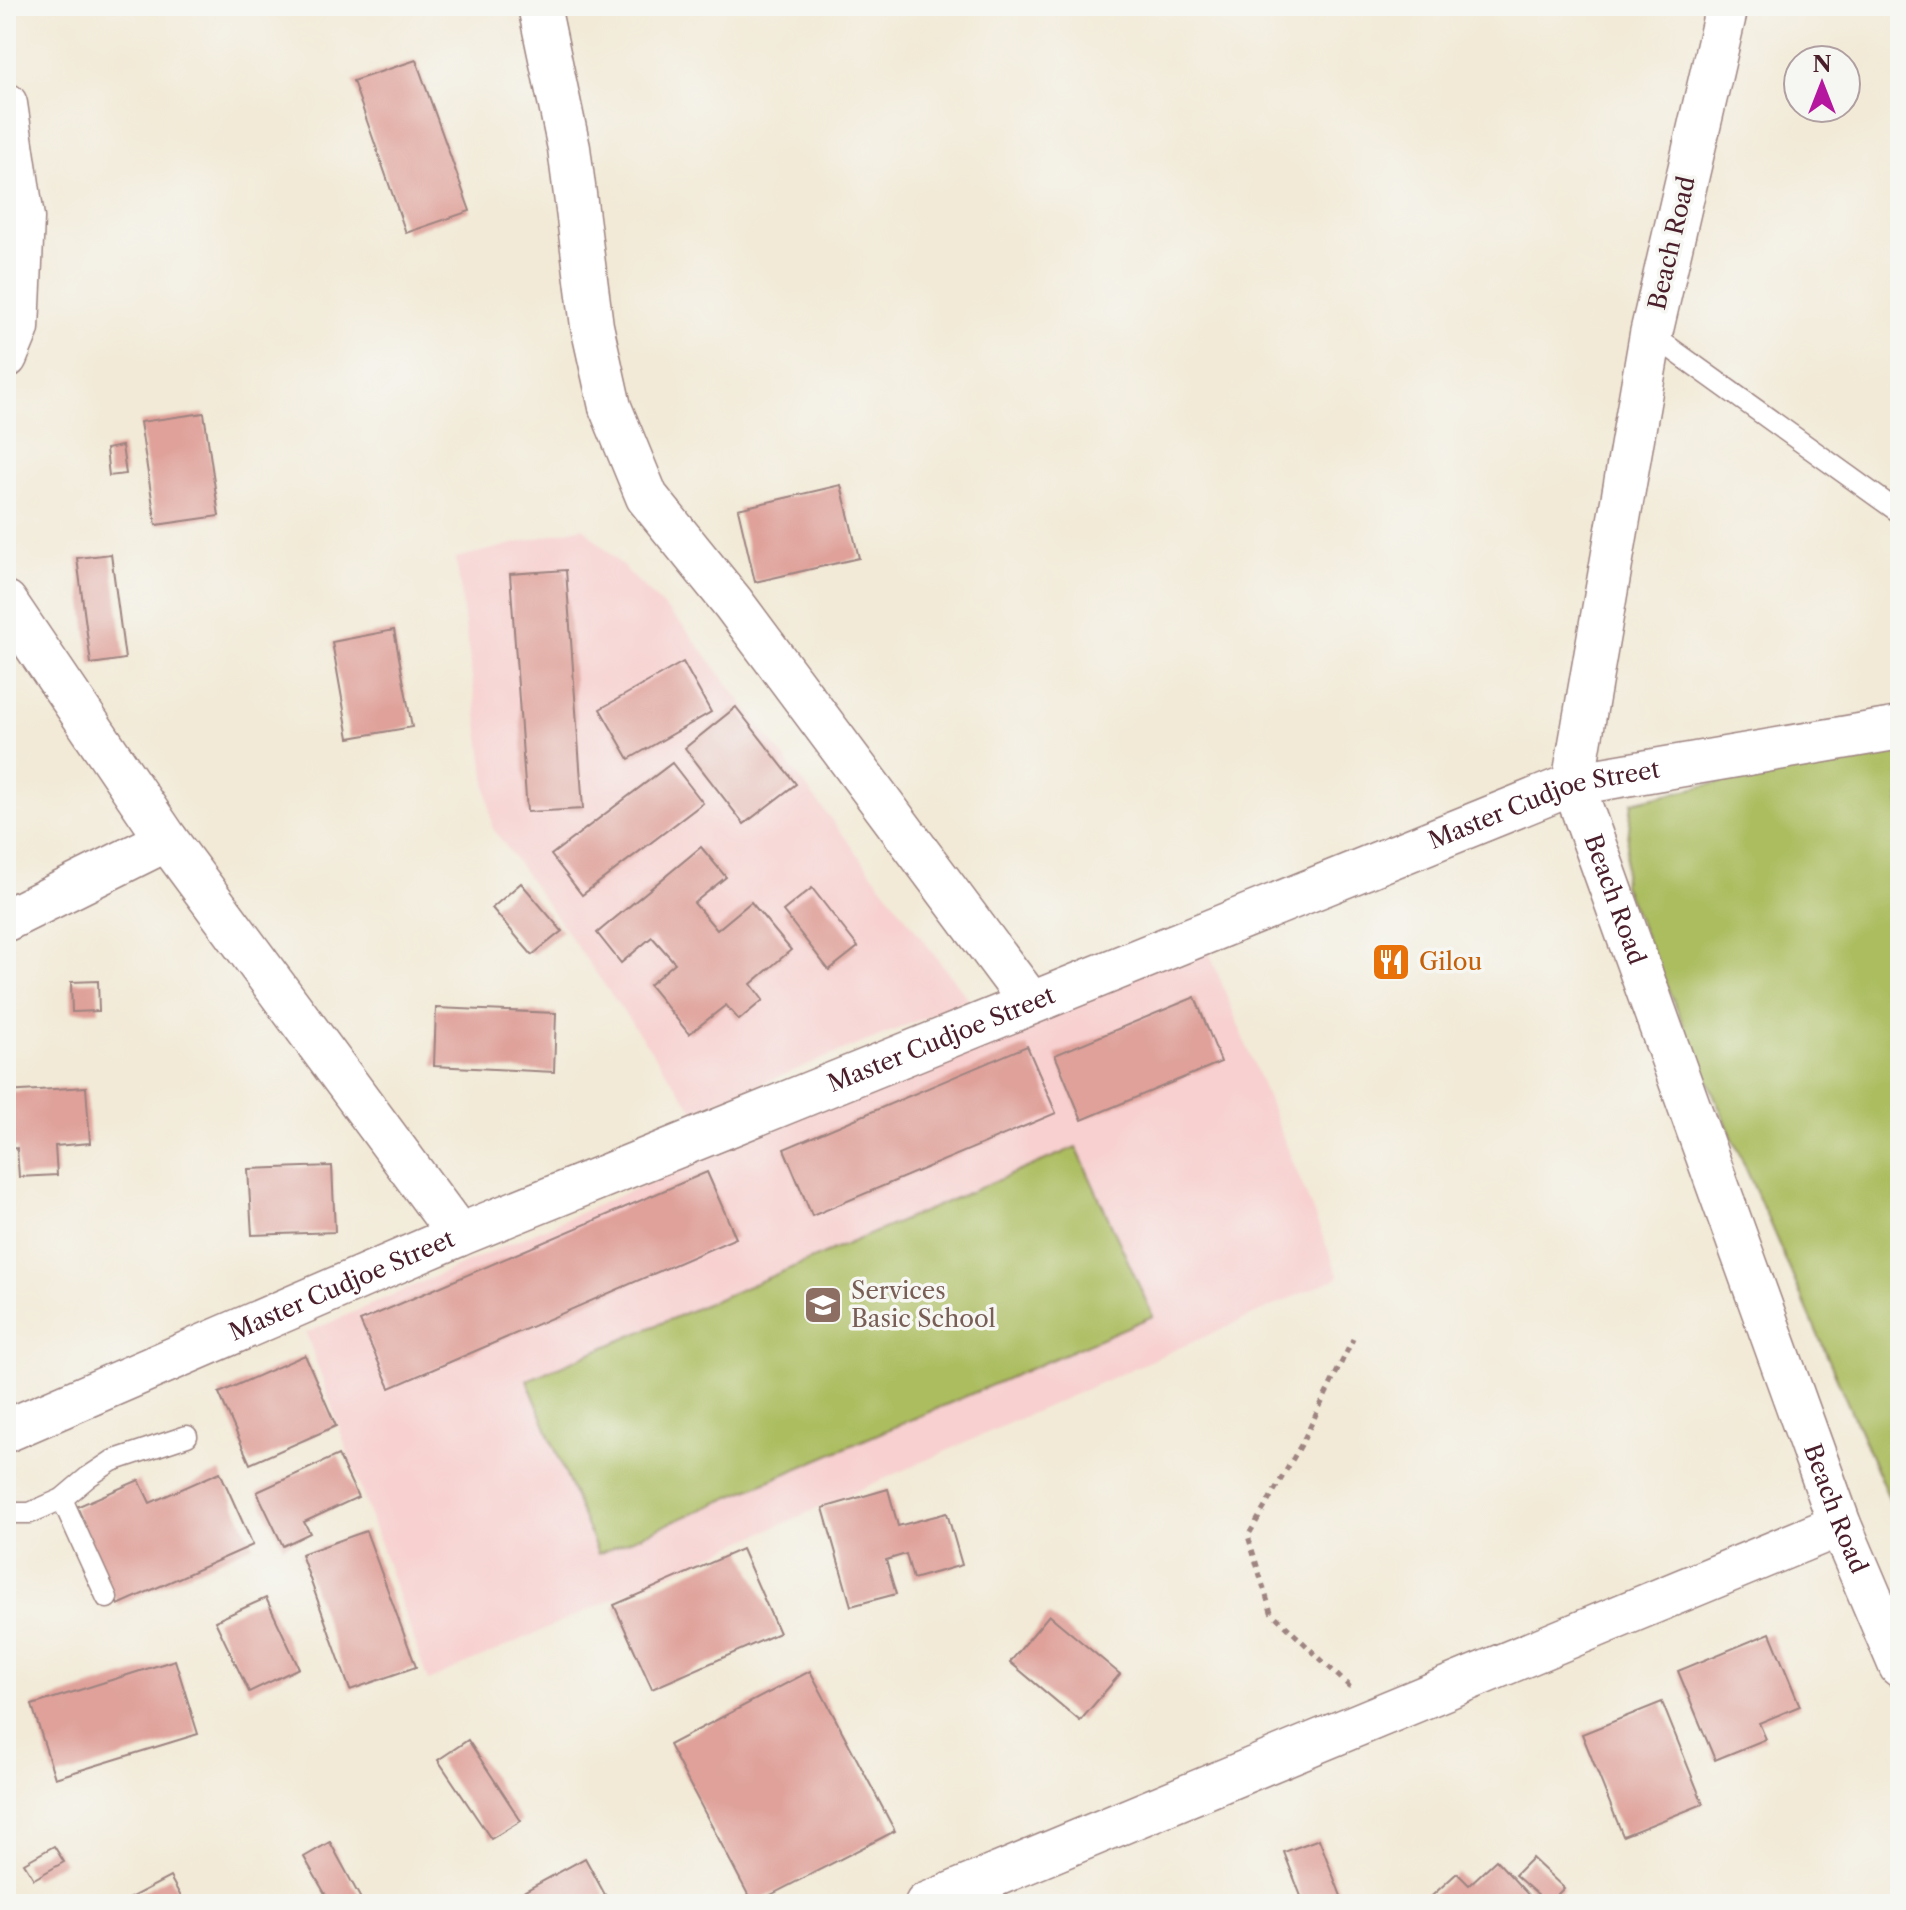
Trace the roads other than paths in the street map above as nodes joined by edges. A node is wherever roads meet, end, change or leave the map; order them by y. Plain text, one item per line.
1 (539, 6) edge
2 (1727, 6) edge
3 (6, 104) edge
4 (1651, 334) junction
5 (6, 357) edge
6 (1900, 513) edge
7 (6, 602) edge
8 (1900, 728) edge
9 (1573, 784) junction
10 (167, 840) junction
11 (6, 920) edge
12 (1031, 1003) junction
13 (459, 1235) junction
14 (6, 1431) edge
15 (187, 1436) dead end
16 (62, 1499) junction
17 (6, 1513) edge
18 (1840, 1525) junction
19 (107, 1598) dead end
20 (1900, 1666) edge
21 (926, 1904) edge

1 - 12 street
2 - 4 street, Beach Road
3 - 5 street
4 - 6 lane
4 - 9 street, Beach Road
7 - 10 street
8 - 9 street, Master Cudjoe Street
9 - 12 street, Master Cudjoe Street
9 - 18 street, Beach Road
10 - 11 street
10 - 13 street
12 - 13 street, Master Cudjoe Street
13 - 14 street, Master Cudjoe Street
15 - 16 lane
16 - 17 lane
16 - 19 lane
18 - 20 street, Beach Road
18 - 21 street

